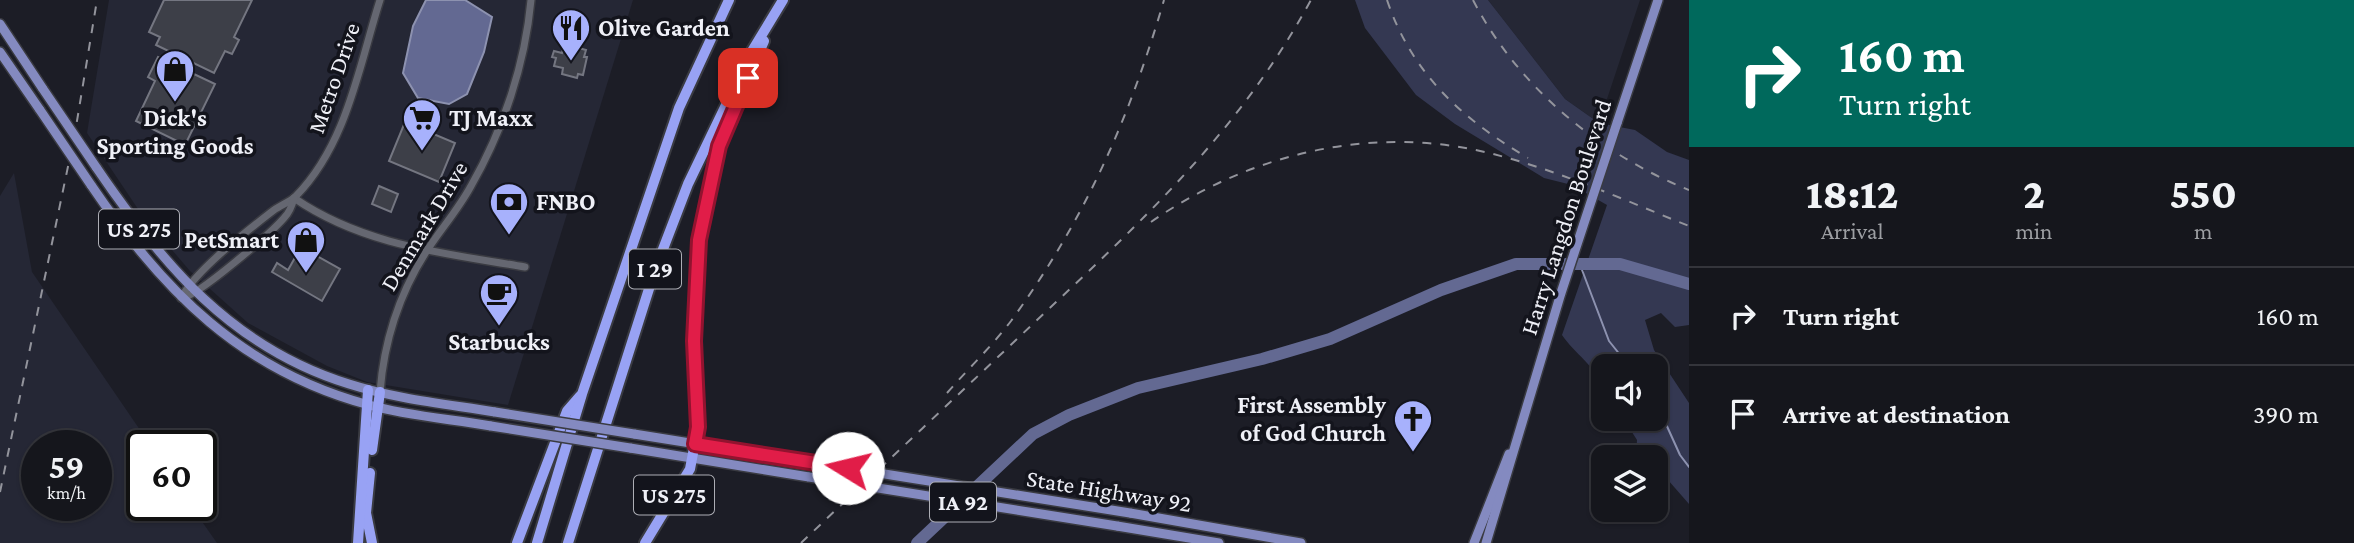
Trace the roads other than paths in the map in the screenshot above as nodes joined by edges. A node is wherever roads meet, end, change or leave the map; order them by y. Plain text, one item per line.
1 (380, 0) edge
2 (531, 0) edge
3 (723, 0) edge
4 (729, 0) edge
5 (1658, 0) edge
6 (780, 5) edge
7 (0, 24) edge
8 (716, 27) junction
9 (0, 52) edge
10 (294, 198) junction
11 (427, 250) junction
12 (525, 268) dead end
13 (192, 289) junction
14 (181, 298) junction
15 (374, 391) junction
16 (582, 394) junction
17 (372, 406) junction
18 (695, 444) junction
19 (1513, 446) junction
20 (692, 458) junction
21 (358, 543) edge
22 (372, 543) edge
23 (517, 543) edge
24 (537, 543) edge
25 (568, 543) edge
26 (645, 543) edge
27 (1219, 543) edge
28 (1301, 543) edge
29 (1474, 543) edge
30 (1486, 543) edge

1 - 10 street, Metro Drive
2 - 11 street, Denmark Drive
3 - 8 highway
4 - 8 highway, I 29
5 - 19 main road, Harry Langdon Boulevard, bridge
6 - 18 highway
6 - 25 highway, I 29
7 - 13 main road, US 275, bridge
8 - 16 highway, I 29
9 - 14 main road, US 275, bridge
10 - 11 street
10 - 13 street, Metro Drive
10 - 13 street, Metro Drive
11 - 12 street
11 - 15 street, Denmark Drive
13 - 14 street, Metro Drive
13 - 15 main road, US 275
14 - 17 main road, US 275
15 - 17 highway
15 - 18 main road, State Highway 92 / US 275, bridge
16 - 23 highway
16 - 24 highway, I 29
17 - 20 main road, State Highway 92 / IA 92, bridge
17 - 21 highway
17 - 22 highway
18 - 20 highway, US 275
18 - 28 main road, State Highway 92 / IA 92, bridge
19 - 29 main road, Harry Langdon Boulevard
19 - 30 main road, Harry Langdon Boulevard
20 - 26 highway, US 275
20 - 27 main road, State Highway 92 / IA 92, bridge

